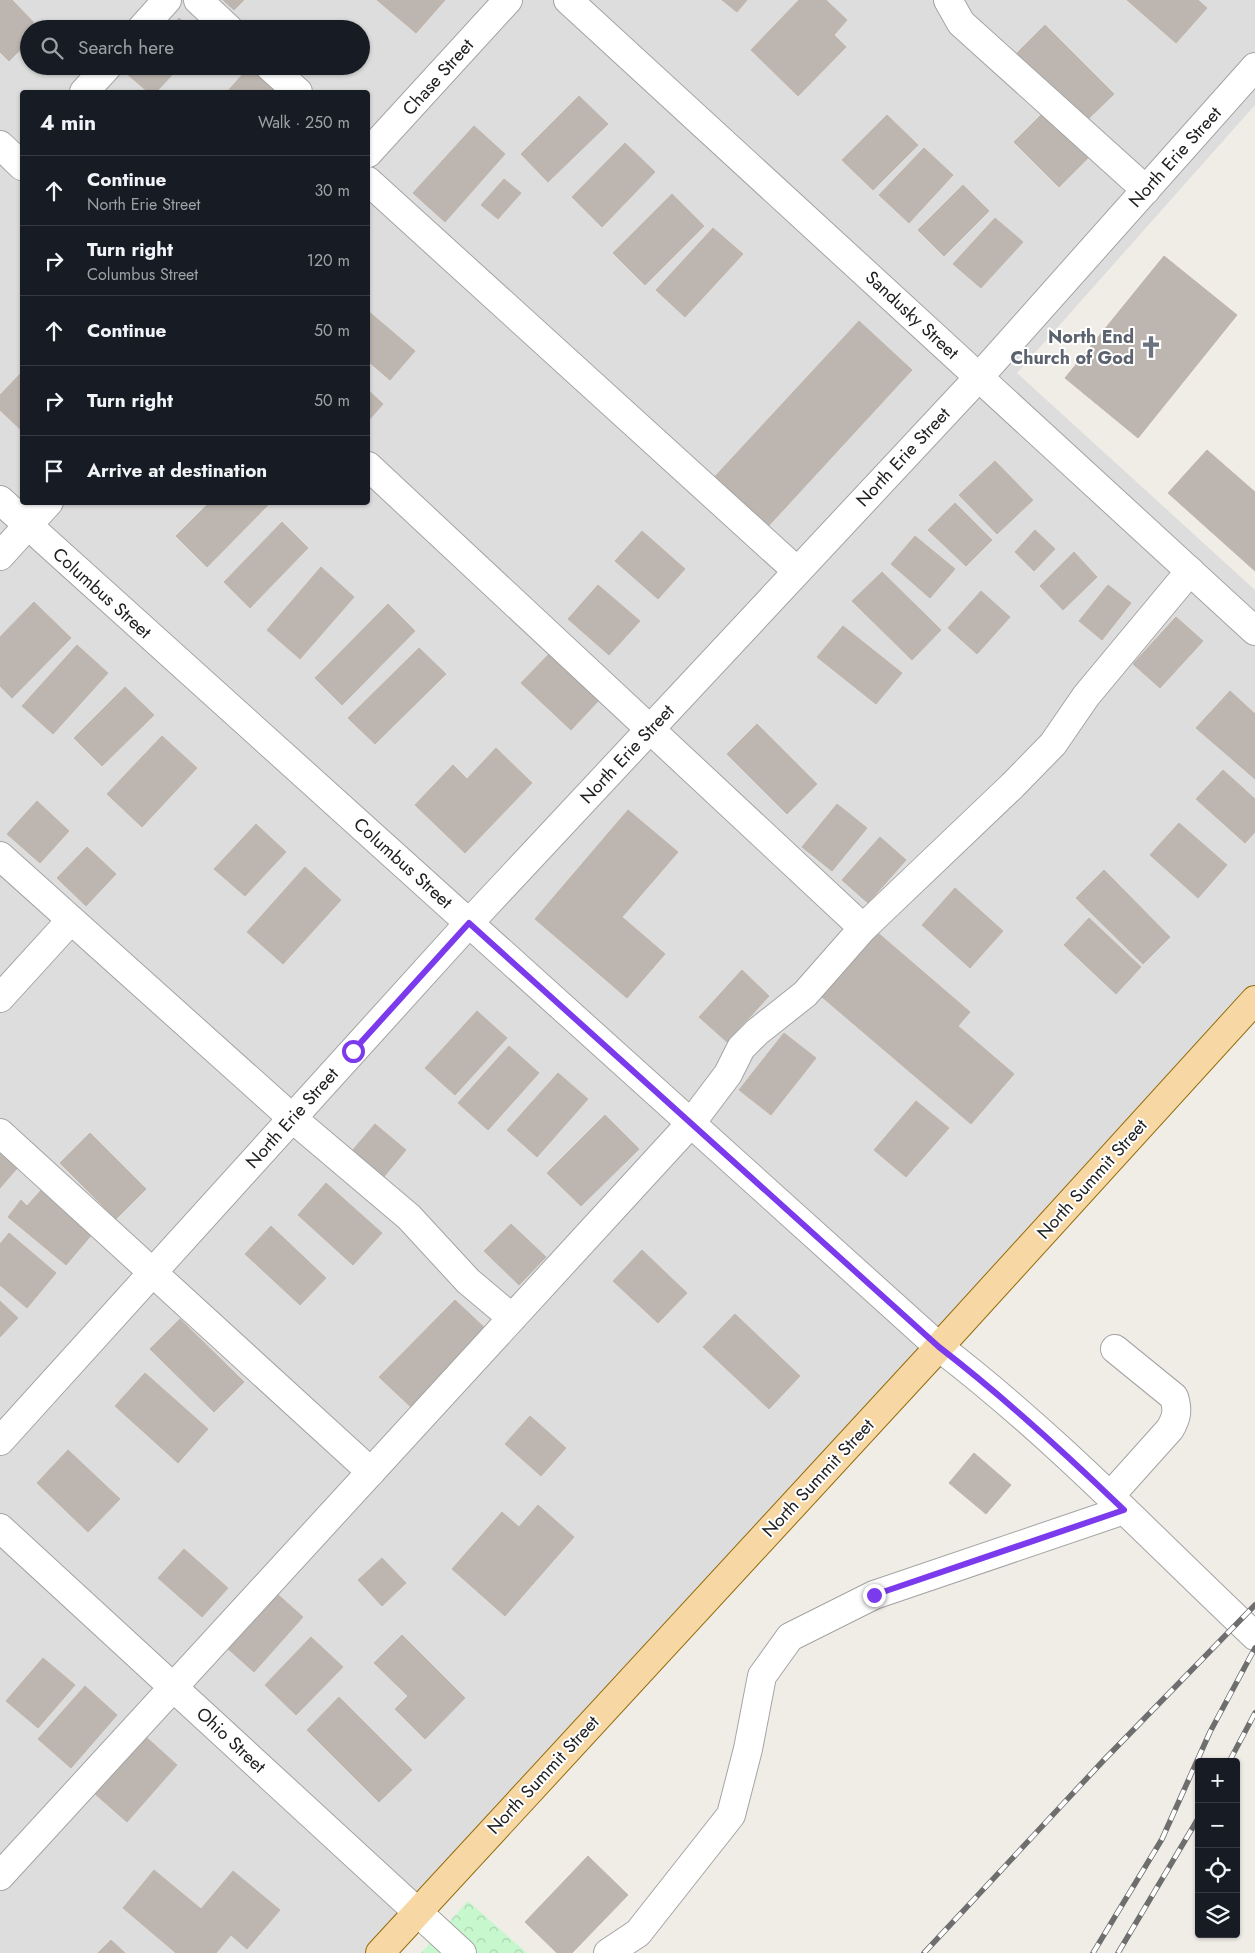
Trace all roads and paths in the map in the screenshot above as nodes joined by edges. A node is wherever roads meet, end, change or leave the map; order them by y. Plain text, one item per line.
1 (167, 0) edge
2 (198, 0) edge
3 (508, 0) edge
4 (568, 0) edge
5 (948, 0) edge
6 (149, 20) edge
7 (219, 20) edge
8 (1255, 68) edge
9 (100, 75) edge
10 (279, 75) edge
11 (86, 90) edge
12 (296, 90) edge
13 (0, 145) edge
14 (370, 151) edge
15 (20, 162) edge
16 (370, 183) edge
17 (1146, 190) junction
18 (979, 377) junction
19 (370, 468) edge
20 (0, 500) edge
21 (46, 505) edge
22 (28, 526) junction
23 (0, 556) edge
24 (797, 571) junction
25 (1190, 571) junction
26 (1255, 631) edge
27 (650, 729) junction
28 (0, 856) edge
29 (71, 920) junction
30 (469, 923) junction
31 (863, 928) junction
32 (0, 998) edge
33 (1255, 1000) edge
34 (292, 1118) junction
35 (691, 1123) junction
36 (0, 1133) edge
37 (153, 1272) junction
38 (512, 1318) junction
39 (939, 1347) junction
40 (1115, 1349) dead end
41 (0, 1440) edge
42 (371, 1472) junction
43 (1117, 1503) junction
44 (0, 1528) edge
45 (1255, 1636) edge
46 (173, 1687) junction
47 (1, 1873) edge
48 (417, 1912) junction
49 (380, 1953) edge
50 (462, 1953) edge
51 (608, 1953) edge

1 - 6 street
2 - 7 street
3 - 14 street, Chase Street
4 - 18 street, Sandusky Street
5 - 17 street
8 - 17 street, North Erie Street
9 - 11 street
10 - 12 street
13 - 15 street
16 - 24 street
17 - 18 street, North Erie Street
18 - 24 street, North Erie Street
18 - 25 street, Sandusky Street
19 - 27 street
20 - 22 street, Columbus Street
21 - 22 street
22 - 23 street
22 - 30 street, Columbus Street
24 - 27 street, North Erie Street
25 - 26 street, Sandusky Street
25 - 31 street
27 - 30 street, North Erie Street
27 - 31 street
28 - 29 street
29 - 32 street
29 - 34 street
30 - 34 street, North Erie Street
30 - 35 street, Columbus Street
31 - 35 street
33 - 39 main road, North Summit Street
34 - 37 street, North Erie Street
34 - 38 street
35 - 38 street
35 - 39 street, Columbus Street
36 - 37 street
37 - 41 street, North Erie Street
37 - 42 street
38 - 42 street
39 - 43 street, Columbus Street
39 - 48 main road, North Summit Street
40 - 43 street
42 - 46 street
43 - 45 street, Columbus Street
43 - 51 street
44 - 46 street, Ohio Street
46 - 47 street
46 - 48 street, Ohio Street
48 - 49 main road, North Summit Street
48 - 50 street, Ohio Street

